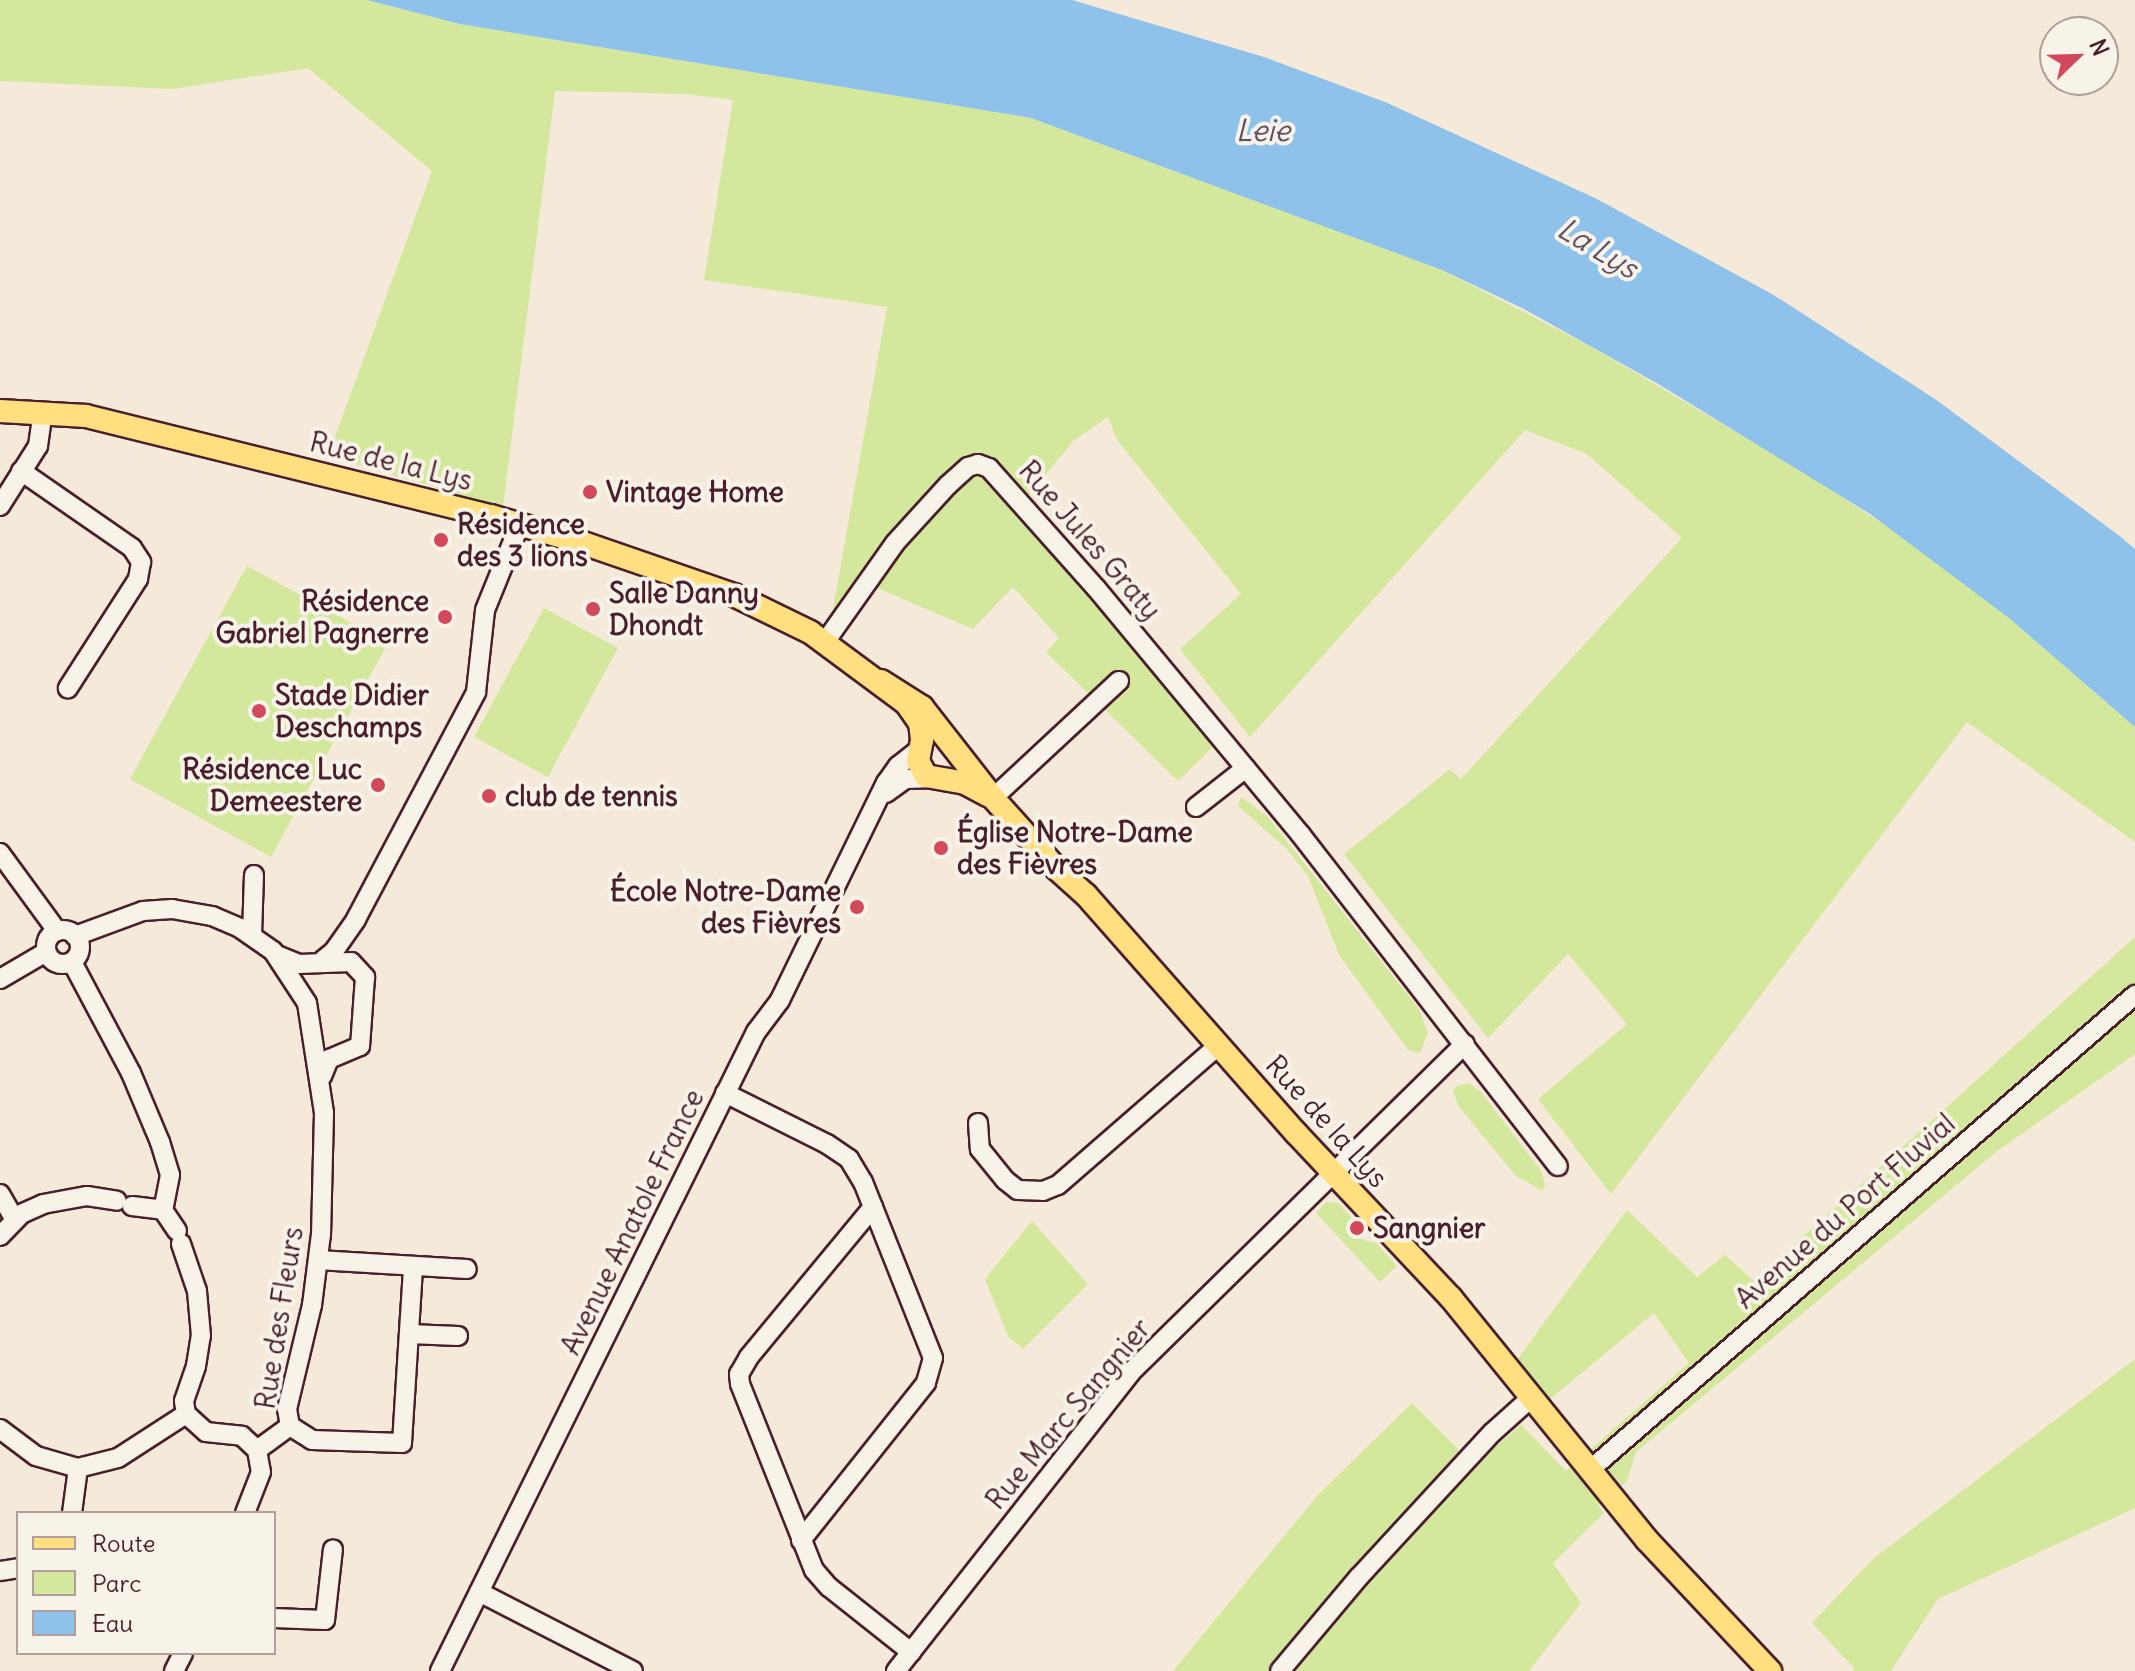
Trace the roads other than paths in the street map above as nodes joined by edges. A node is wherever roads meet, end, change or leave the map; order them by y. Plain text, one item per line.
1 (0, 411) edge
2 (43, 412) junction
3 (21, 471) junction
4 (0, 506) edge
5 (520, 524) junction
6 (825, 642) junction
7 (881, 681) junction
8 (1119, 681) dead end
9 (68, 688) dead end
10 (955, 747) junction
11 (921, 748) junction
12 (1246, 768) junction
13 (935, 779) junction
14 (993, 798) junction
15 (879, 802) junction
16 (1196, 807) dead end
17 (0, 853) edge
18 (254, 875) dead end
19 (356, 919) junction
20 (57, 931) junction
21 (252, 935) junction
22 (75, 936) junction
23 (273, 951) junction
24 (46, 952) junction
25 (72, 962) junction
26 (319, 962) junction
27 (357, 965) junction
28 (0, 979) edge
29 (301, 990) junction
30 (2135, 995) edge
31 (315, 1037) junction
32 (1465, 1044) junction
33 (1218, 1046) junction
34 (344, 1054) junction
35 (321, 1079) junction
36 (725, 1093) junction
37 (978, 1123) dead end
38 (1558, 1166) dead end
39 (1332, 1173) junction
40 (0, 1194) edge
41 (873, 1207) junction
42 (163, 1210) junction
43 (15, 1220) junction
44 (0, 1236) edge
45 (318, 1260) junction
46 (413, 1266) junction
47 (467, 1269) dead end
48 (409, 1334) junction
49 (458, 1336) dead end
50 (1532, 1397) junction
51 (186, 1414) junction
52 (290, 1426) junction
53 (0, 1429) edge
54 (257, 1450) junction
55 (78, 1468) junction
56 (1591, 1469) junction
57 (72, 1511) edge
58 (246, 1511) edge
59 (801, 1540) junction
60 (333, 1549) dead end
61 (479, 1592) junction
62 (276, 1618) edge
63 (911, 1652) junction
64 (440, 1671) edge
65 (633, 1671) edge
66 (896, 1671) edge
67 (1280, 1671) edge
68 (1770, 1671) edge

1 - 2 main road, Rue de la Lys
2 - 3 street
2 - 5 main road, Rue de la Lys
3 - 4 street
3 - 9 street
5 - 6 main road, Rue de la Lys
5 - 19 street
6 - 7 main road, Rue de la Lys
6 - 12 street, Rue Jules Graty
7 - 10 main road, Rue de la Lys
7 - 11 main road, Rue de la Lys
8 - 14 street
10 - 11 main road
10 - 13 main road
10 - 14 main road, Rue de la Lys
11 - 13 main road
11 - 15 street, Avenue Anatole France
12 - 16 street
12 - 32 street, Rue Jules Graty
13 - 14 main road, Rue de la Lys
13 - 15 street, Avenue Anatole France
14 - 33 main road, Rue de la Lys
15 - 36 street, Avenue Anatole France
17 - 20 street
18 - 21 street
19 - 26 street
19 - 27 street
20 - 22 street
20 - 24 street
21 - 22 street, Rue des Fleurs
21 - 23 street, Rue des Fleurs
22 - 25 street
23 - 26 street
23 - 29 street, Rue des Fleurs
24 - 25 street
24 - 28 street
25 - 42 street
26 - 27 street
26 - 29 street
27 - 34 street
29 - 31 street, Rue des Fleurs
30 - 56 street, Avenue du Port Fluvial
31 - 34 street
31 - 35 street, Rue des Fleurs
32 - 38 street, Rue Jules Graty
32 - 39 street
33 - 37 street
33 - 39 main road, Rue de la Lys
34 - 35 street
35 - 45 street, Rue des Fleurs
36 - 41 street
36 - 61 street, Avenue Anatole France
39 - 50 main road, Rue de la Lys
39 - 63 street, Rue Marc Sangnier
40 - 43 street
41 - 59 street
41 - 59 street
42 - 43 street
42 - 51 street
43 - 44 street
45 - 46 street
45 - 52 street, Rue des Fleurs
46 - 47 street
46 - 48 street
48 - 49 street
48 - 52 street
50 - 56 main road, Rue de la Lys
50 - 67 street
51 - 54 street
51 - 55 street
52 - 54 street, Rue des Fleurs
53 - 55 street
54 - 58 street, Rue des Fleurs
55 - 57 street
56 - 68 main road, Rue de la Lys
59 - 63 street
60 - 62 street
61 - 64 street, Avenue Anatole France
61 - 65 street
63 - 66 street, Rue Marc Sangnier

